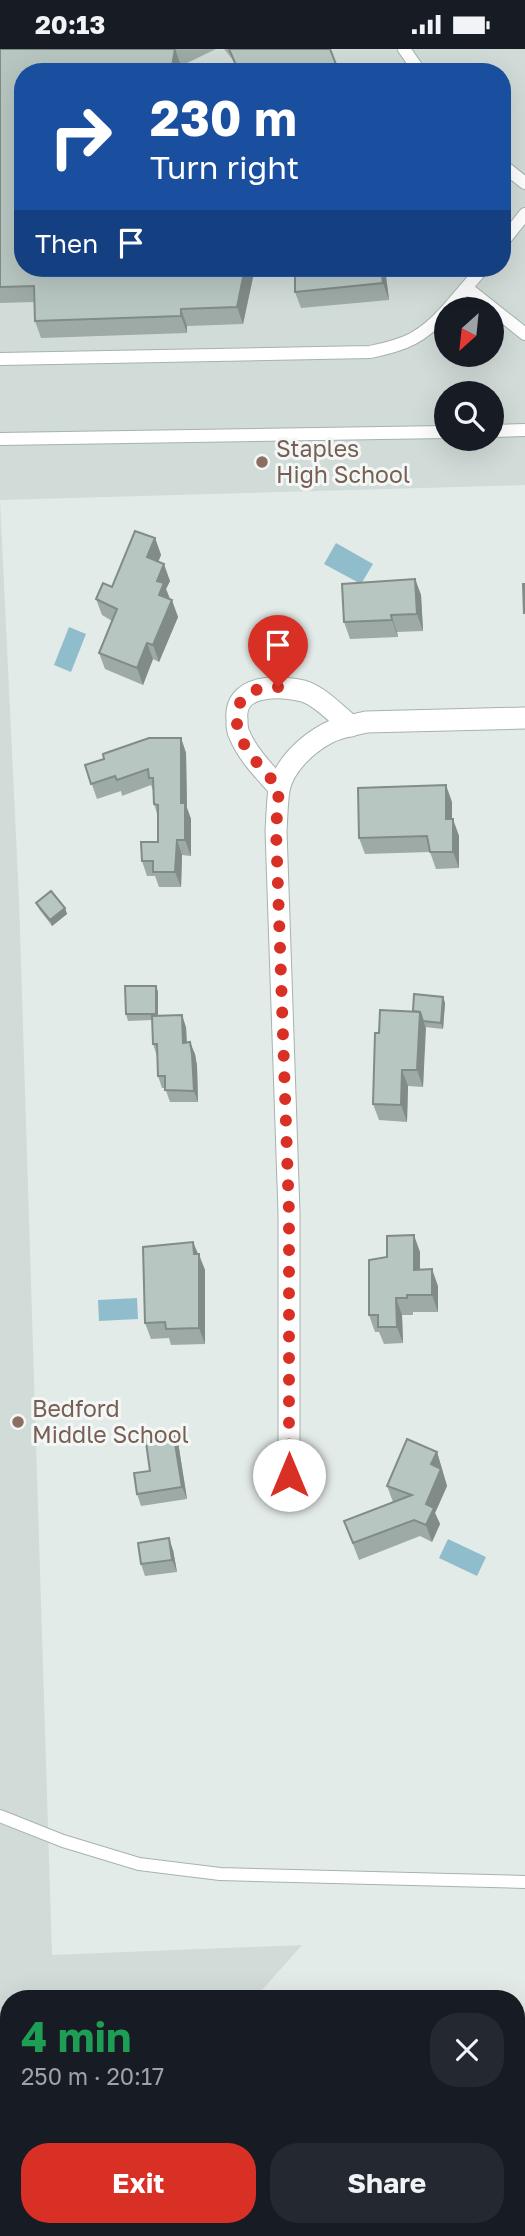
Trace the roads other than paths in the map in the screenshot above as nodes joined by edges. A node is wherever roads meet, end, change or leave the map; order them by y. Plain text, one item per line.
1 (511, 172) edge
2 (525, 183) edge
3 (525, 214) edge
4 (511, 232) edge
5 (476, 277) edge
6 (467, 288) junction
7 (459, 297) edge
8 (434, 325) edge
9 (525, 334) edge
10 (0, 359) edge
11 (504, 431) edge
12 (525, 431) edge
13 (434, 432) edge
14 (0, 439) edge
15 (525, 718) edge
16 (351, 726) junction
17 (279, 788) junction
18 (289, 1475) dead end
19 (0, 1815) edge
20 (525, 1882) edge

1 - 2 lane
3 - 4 lane
5 - 6 lane
6 - 7 lane
6 - 9 lane
8 - 10 lane
11 - 12 lane
13 - 14 lane
15 - 16 street
16 - 17 street
16 - 17 street
17 - 18 street
19 - 20 lane

